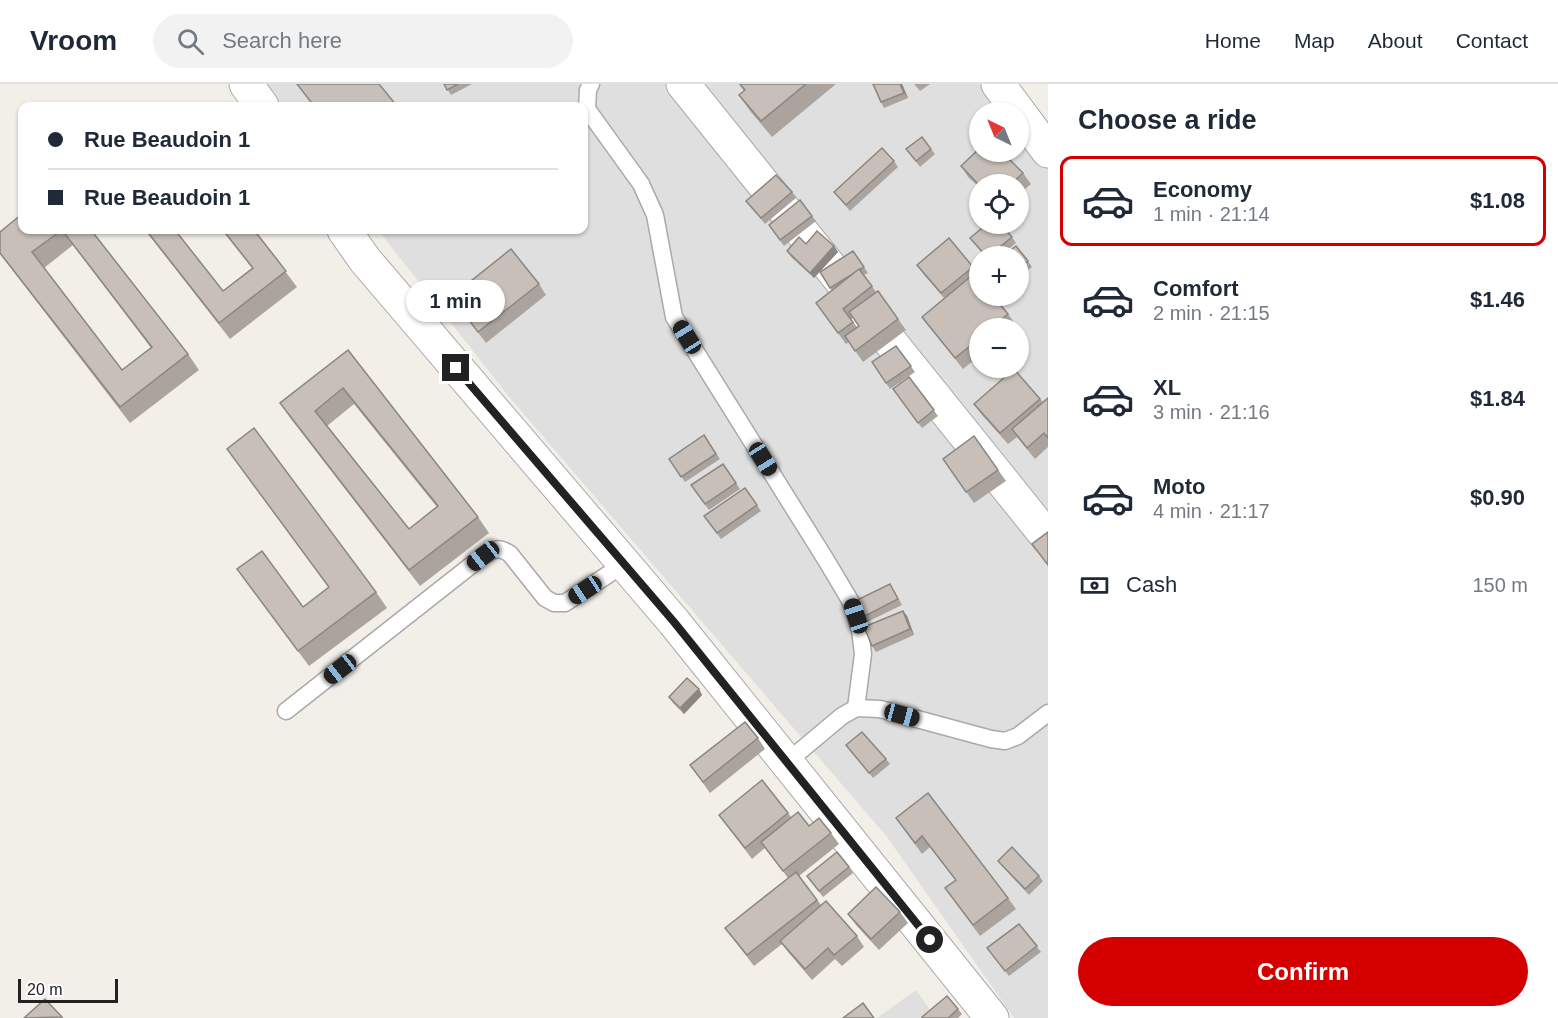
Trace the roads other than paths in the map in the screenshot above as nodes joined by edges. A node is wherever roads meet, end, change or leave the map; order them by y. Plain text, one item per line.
1 (246, 84) edge
2 (591, 84) edge
3 (683, 84) edge
4 (998, 84) edge
5 (259, 102) edge
6 (587, 102) edge
7 (588, 110) edge
8 (1048, 151) edge
9 (347, 234) edge
10 (1048, 538) edge
11 (624, 564) junction
12 (856, 708) junction
13 (286, 711) dead end
14 (1048, 713) edge
15 (787, 762) junction
16 (992, 1018) edge

1 - 5 street
2 - 6 lane
3 - 10 street
4 - 8 street
7 - 12 lane
9 - 11 street
11 - 13 lane
11 - 15 street
12 - 14 lane
12 - 15 lane
15 - 16 street

